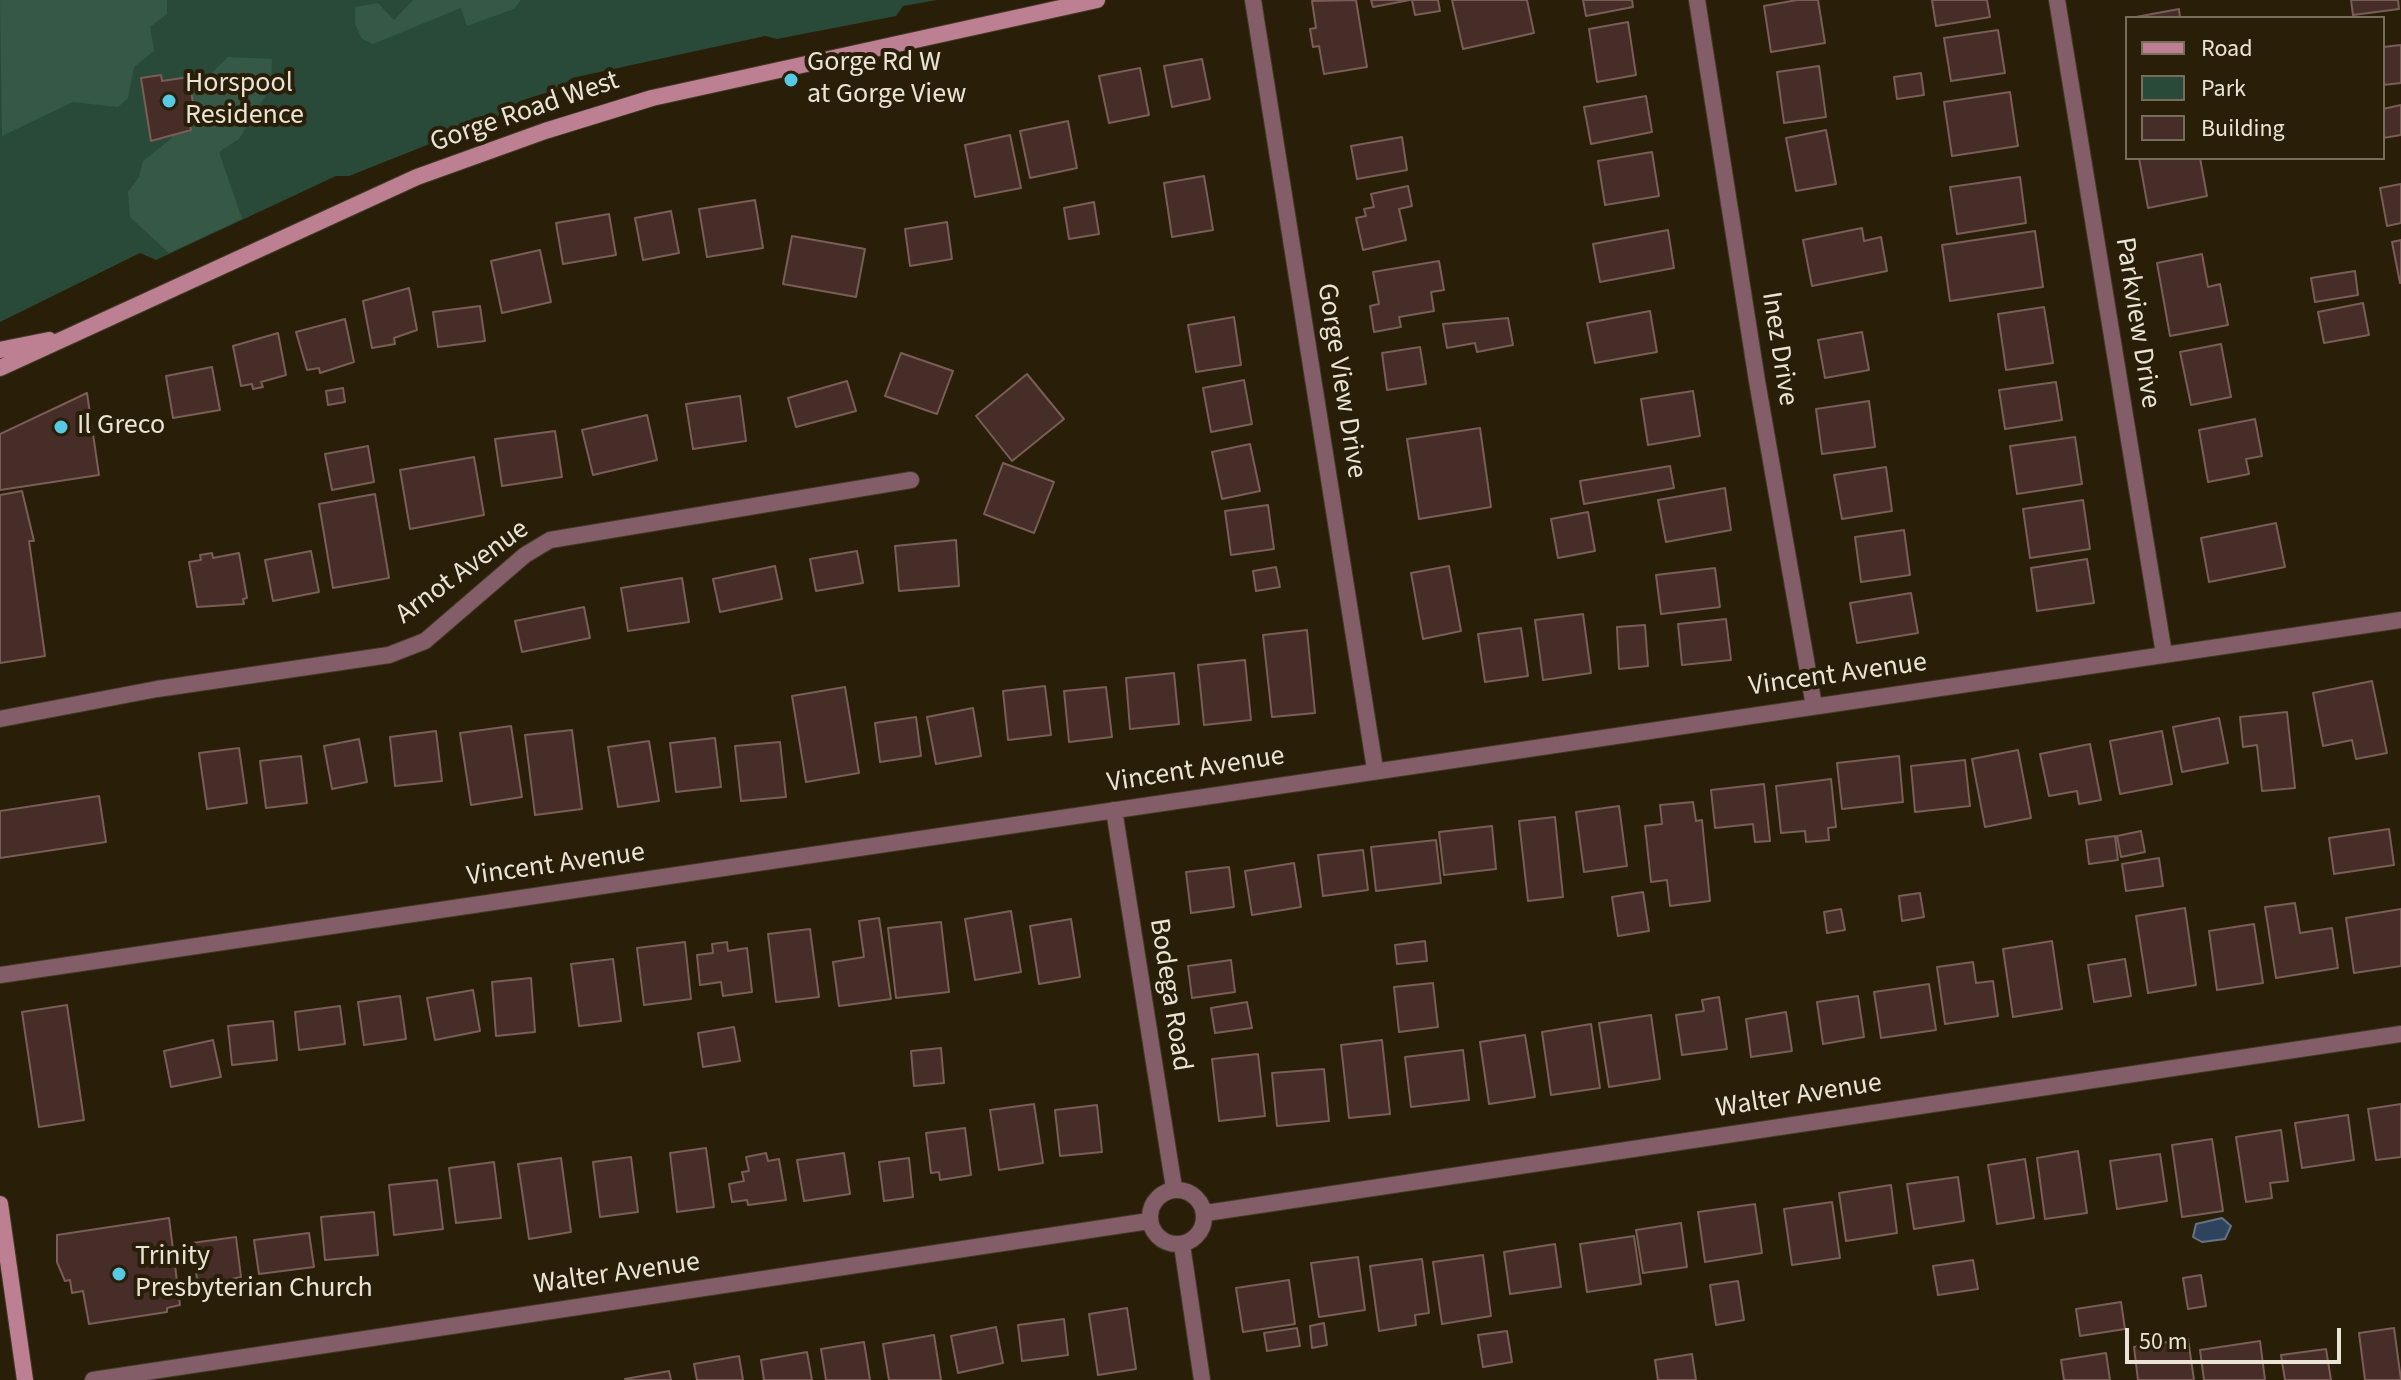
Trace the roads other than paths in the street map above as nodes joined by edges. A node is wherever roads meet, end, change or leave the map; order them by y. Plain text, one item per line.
1 (1097, 0) edge
2 (1253, 0) edge
3 (1697, 0) edge
4 (2057, 0) edge
5 (66, 338) junction
6 (0, 350) edge
7 (0, 368) edge
8 (911, 480) dead end
9 (2401, 620) edge
10 (2164, 654) junction
11 (1814, 706) junction
12 (0, 719) edge
13 (1375, 769) junction
14 (1114, 810) junction
15 (0, 975) edge
16 (2401, 1034) edge
17 (1174, 1188) junction
18 (0, 1204) edge
19 (1206, 1213) junction
20 (1149, 1221) junction
21 (1182, 1245) junction
22 (25, 1380) edge
23 (93, 1380) edge
24 (1202, 1380) edge

1 - 5 main road, Gorge Road West
2 - 13 street, Gorge View Drive
3 - 11 street, Inez Drive
4 - 10 street, Parkview Drive
5 - 6 main road
5 - 7 main road, Gorge Road West
8 - 12 street, Arnot Avenue
9 - 10 street, Vincent Avenue
10 - 11 street, Vincent Avenue
11 - 13 street, Vincent Avenue
13 - 14 street, Vincent Avenue
14 - 15 street, Vincent Avenue
14 - 17 street, Bodega Road
16 - 19 street, Walter Avenue
17 - 19 street
17 - 20 street
18 - 22 main road
19 - 21 street
20 - 21 street
20 - 23 street, Walter Avenue
21 - 24 street

